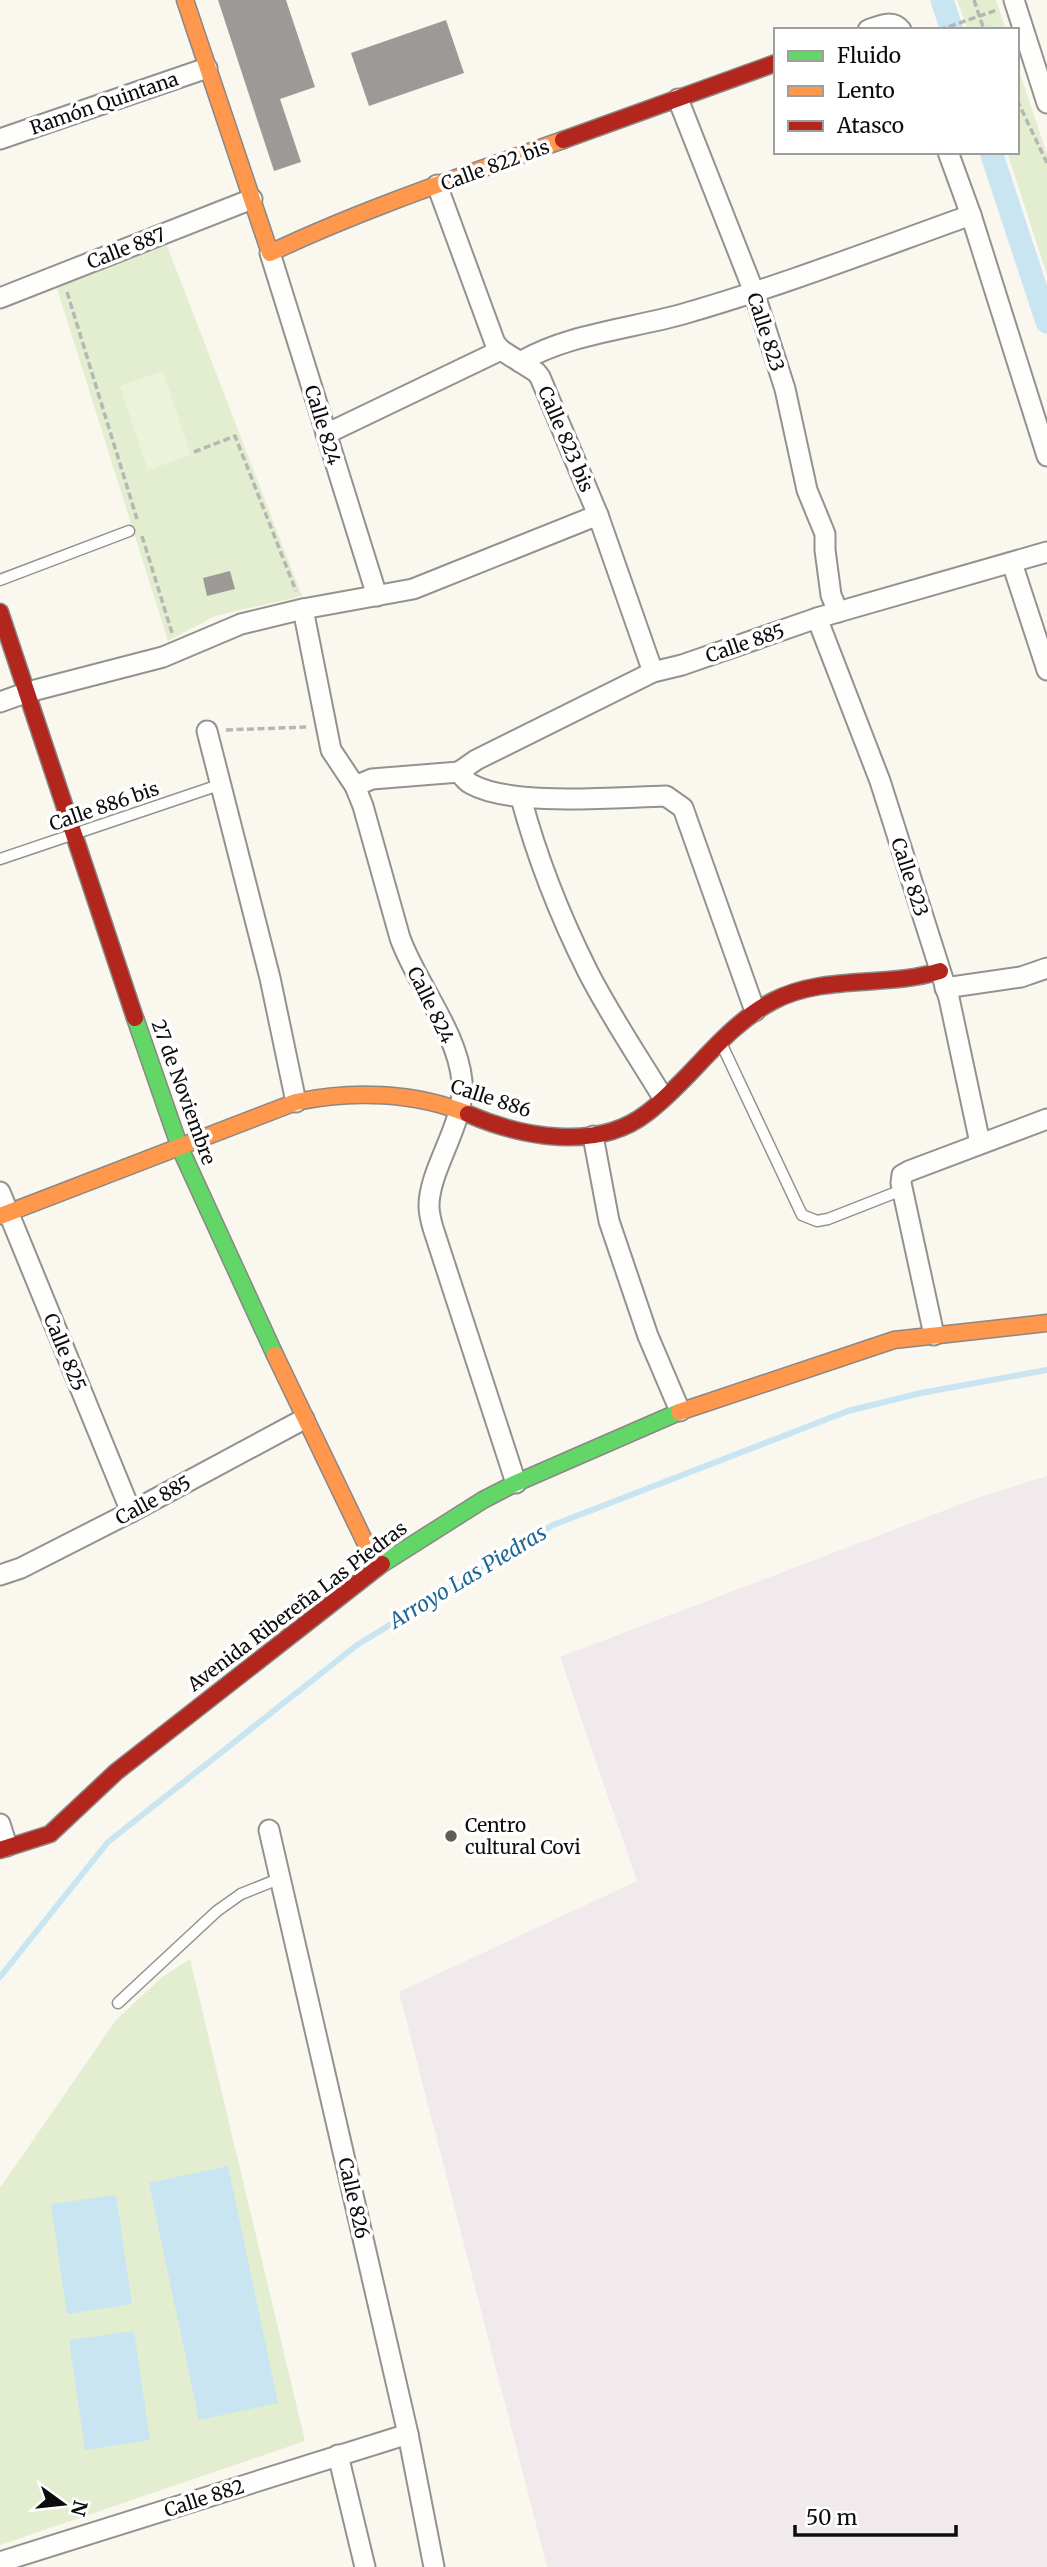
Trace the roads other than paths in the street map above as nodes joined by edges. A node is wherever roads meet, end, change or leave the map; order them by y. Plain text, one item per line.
1 (185, 0) edge
2 (1014, 2) edge
3 (873, 28) edge
4 (898, 28) edge
5 (774, 65) edge
6 (207, 68) junction
7 (678, 99) junction
8 (1047, 103) edge
9 (0, 139) edge
10 (949, 154) edge
11 (437, 186) junction
12 (252, 199) junction
13 (971, 215) junction
14 (270, 253) junction
15 (754, 292) junction
16 (0, 298) edge
17 (501, 350) junction
18 (520, 362) junction
19 (326, 434) junction
20 (1047, 456) edge
21 (598, 515) junction
22 (128, 531) dead end
23 (1047, 552) edge
24 (1012, 563) junction
25 (0, 580) edge
26 (377, 596) junction
27 (303, 609) junction
28 (0, 612) edge
29 (838, 612) junction
30 (817, 618) junction
31 (1047, 670) edge
32 (653, 672) junction
33 (28, 692) junction
34 (0, 702) edge
35 (207, 731) road end
36 (459, 772) junction
37 (219, 785) junction
38 (355, 786) junction
39 (522, 798) junction
40 (73, 835) junction
41 (0, 859) edge
42 (1047, 968) edge
43 (942, 979) junction
44 (755, 1011) junction
45 (720, 1041) junction
46 (662, 1096) junction
47 (296, 1102) junction
48 (459, 1111) junction
49 (1047, 1119) edge
50 (593, 1136) junction
51 (979, 1143) junction
52 (180, 1148) junction
53 (902, 1189) junction
54 (0, 1192) edge
55 (4, 1215) edge
56 (1047, 1323) edge
57 (934, 1335) junction
58 (680, 1411) junction
59 (304, 1419) junction
60 (516, 1483) junction
61 (131, 1512) junction
62 (377, 1567) junction
63 (0, 1575) edge
64 (0, 1824) edge
65 (269, 1830) dead end
66 (4, 1848) edge
67 (281, 1878) junction
68 (118, 2003) dead end
69 (408, 2434) junction
70 (338, 2455) junction
71 (0, 2562) edge
72 (365, 2567) edge
73 (434, 2567) edge

1 - 6 street
2 - 8 street
3 - 4 street
5 - 7 street, Calle 822 bis
6 - 9 street, Ramón Quintana
6 - 12 street
7 - 11 street, Calle 822 bis
7 - 15 street, Calle 823
10 - 13 street
11 - 14 street, Calle 822 bis
11 - 17 street
12 - 14 street
12 - 16 street, Calle 887
13 - 15 street
13 - 20 street
14 - 19 street, Calle 824
15 - 18 street
15 - 29 street, Calle 823
17 - 18 street, Calle 823 bis
17 - 19 street
18 - 21 street, Calle 823 bis
19 - 26 street, Calle 824
21 - 26 street
21 - 32 street, Calle 823 bis
22 - 25 lane
23 - 24 street, Calle 885
24 - 29 street, Calle 885
24 - 31 street
26 - 27 street
27 - 33 street
27 - 38 street, Calle 824
28 - 33 street, 27 de Noviembre
29 - 30 street, Calle 885
30 - 32 street, Calle 885
30 - 43 street, Calle 823
32 - 36 street, Calle 885
33 - 34 street
33 - 40 street, 27 de Noviembre
35 - 37 street
36 - 38 street
36 - 39 street
37 - 40 lane, Calle 886 bis
37 - 47 street
38 - 48 street, Calle 824
39 - 44 street
39 - 46 street
40 - 41 lane, Calle 886 bis
40 - 52 street, 27 de Noviembre
42 - 43 street
43 - 44 street, Calle 886
43 - 51 street, Calle 823
44 - 45 street, Calle 886
45 - 46 street, Calle 886
45 - 53 lane
46 - 50 street, Calle 886
47 - 48 street, Calle 886
47 - 52 street, Calle 886
48 - 50 street, Calle 886
48 - 60 street, Calle 824
49 - 51 street
50 - 58 street
51 - 53 street
52 - 55 street, Calle 886
52 - 59 street, 27 de Noviembre
53 - 57 street
54 - 55 street, Calle 825
55 - 61 street, Calle 825
56 - 57 street, Avenida Ribereña Las Piedras
57 - 58 street, Avenida Ribereña Las Piedras
58 - 60 street, Avenida Ribereña Las Piedras
59 - 61 street, Calle 885
59 - 62 street, 27 de Noviembre
60 - 62 street, Avenida Ribereña Las Piedras
61 - 63 street, Calle 885
62 - 66 street, Avenida Ribereña Las Piedras
64 - 66 street
65 - 67 street, Calle 826
67 - 68 lane
67 - 69 street, Calle 826
69 - 70 street, Calle 882
69 - 73 street, Calle 826
70 - 71 street, Calle 882
70 - 72 street

